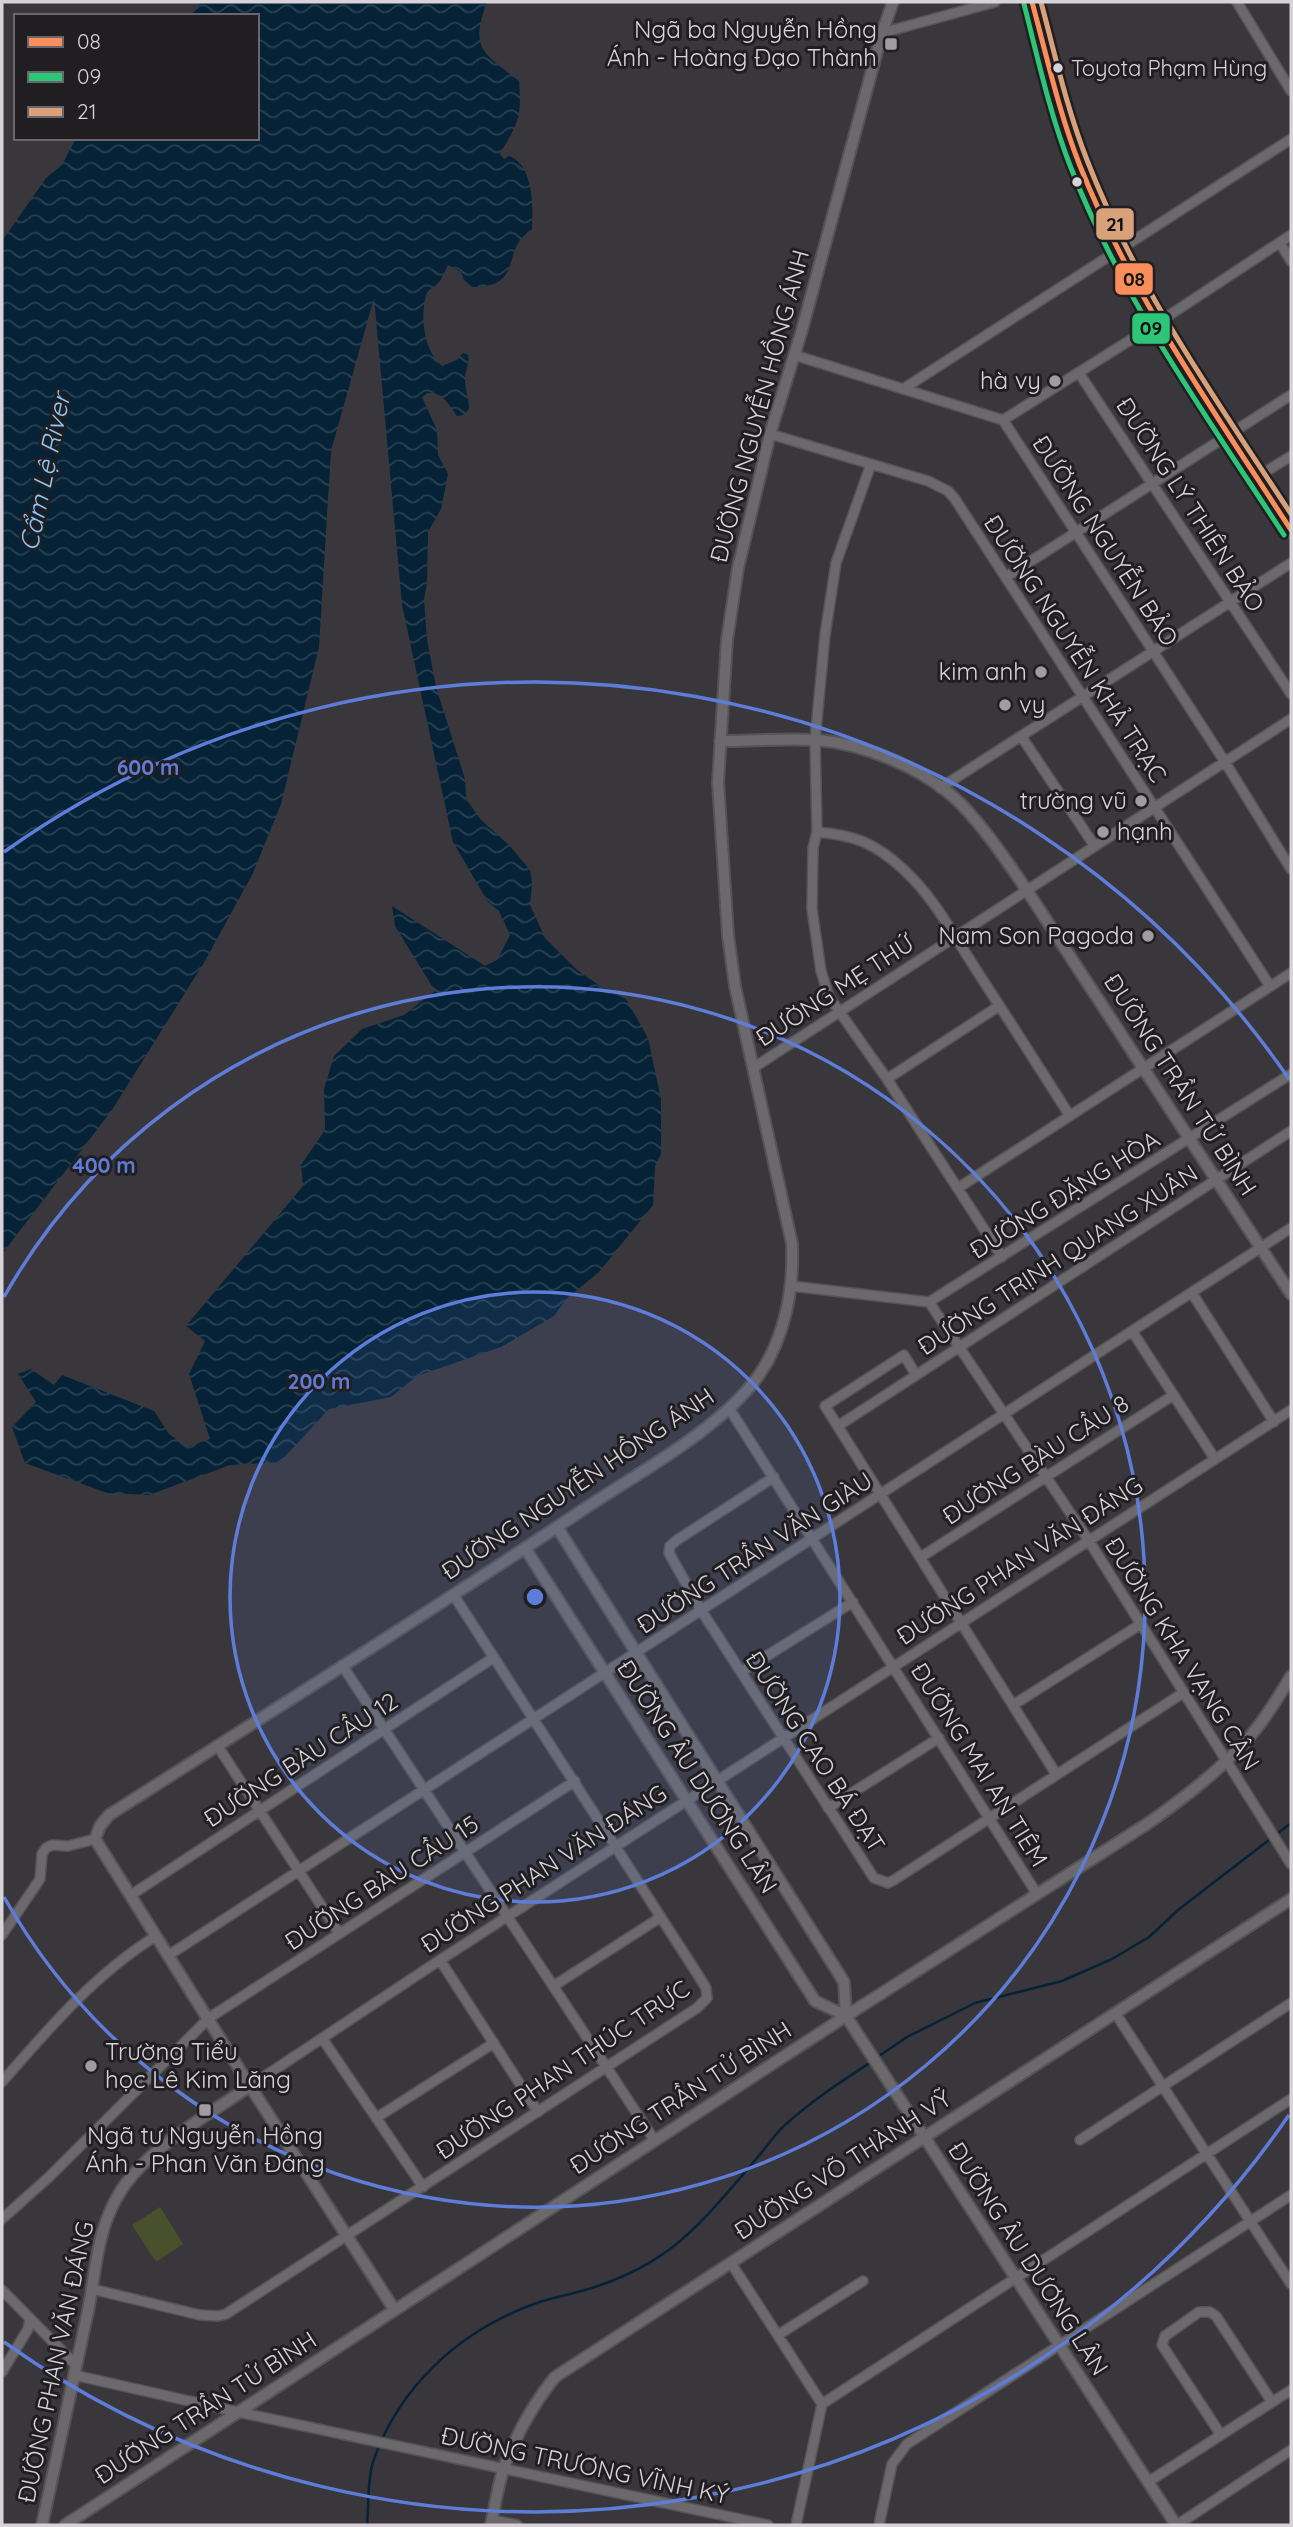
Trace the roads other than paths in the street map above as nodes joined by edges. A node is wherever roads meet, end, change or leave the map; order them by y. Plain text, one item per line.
1 (893, 2) edge
2 (995, 2) edge
3 (1032, 2) edge
4 (1237, 2) edge
5 (882, 33) junction
6 (1291, 90) edge
7 (1291, 139) edge
8 (1291, 235) edge
9 (1280, 243) junction
10 (1118, 250) junction
11 (1291, 261) edge
12 (1159, 322) junction
13 (794, 355) junction
14 (1079, 373) junction
15 (903, 389) junction
16 (1291, 395) edge
17 (1003, 420) junction
18 (770, 434) junction
19 (1230, 435) junction
20 (1291, 456) edge
21 (871, 464) junction
22 (1257, 477) junction
23 (1152, 484) junction
24 (1291, 530) edge
25 (1076, 533) junction
26 (1291, 562) edge
27 (1006, 577) junction
28 (1230, 602) junction
29 (1153, 652) junction
30 (1291, 694) edge
31 (1082, 697) junction
32 (1291, 719) edge
33 (1021, 736) junction
34 (815, 740) junction
35 (720, 741) junction
36 (1225, 762) junction
37 (940, 788) junction
38 (1154, 806) junction
39 (817, 832) junction
40 (1094, 845) junction
41 (1290, 862) edge
42 (1026, 889) junction
43 (955, 936) junction
44 (1291, 972) edge
45 (1270, 986) junction
46 (999, 1006) junction
47 (838, 1012) junction
48 (753, 1068) junction
49 (1144, 1069) junction
50 (1291, 1074) edge
51 (887, 1079) junction
52 (1070, 1116) junction
53 (1291, 1131) edge
54 (1190, 1139) junction
55 (1217, 1180) junction
56 (958, 1188) junction
57 (1291, 1228) edge
58 (1262, 1247) junction
59 (1002, 1257) junction
60 (791, 1286) junction
61 (1192, 1293) junction
62 (1291, 1294) edge
63 (929, 1302) junction
64 (1132, 1331) junction
65 (959, 1347) junction
66 (916, 1375) junction
67 (1172, 1396) junction
68 (729, 1408) junction
69 (1291, 1410) edge
70 (1004, 1414) junction
71 (1273, 1422) junction
72 (838, 1426) junction
73 (1215, 1459) junction
74 (1046, 1477) junction
75 (774, 1478) junction
76 (881, 1494) junction
77 (557, 1527) junction
78 (813, 1538) junction
79 (1089, 1541) junction
80 (525, 1548) junction
81 (921, 1557) junction
82 (453, 1594) junction
83 (853, 1602) junction
84 (701, 1610) junction
85 (962, 1623) junction
86 (1140, 1624) junction
87 (636, 1653) junction
88 (493, 1658) junction
89 (342, 1665) junction
90 (894, 1667) junction
91 (741, 1672) junction
92 (605, 1673) junction
93 (1291, 1676) edge
94 (1183, 1693) junction
95 (1013, 1705) junction
96 (535, 1718) junction
97 (384, 1729) junction
98 (939, 1738) junction
99 (784, 1739) junction
100 (217, 1745) junction
101 (1226, 1761) junction
102 (1056, 1774) junction
103 (575, 1781) junction
104 (718, 1782) junction
105 (424, 1789) junction
106 (687, 1801) junction
107 (828, 1808) junction
108 (258, 1811) junction
109 (989, 1817) junction
110 (95, 1839) junction
111 (616, 1846) junction
112 (467, 1853) junction
113 (1291, 1864) edge
114 (298, 1871) junction
115 (1037, 1894) junction
116 (131, 1895) junction
117 (1291, 1899) edge
118 (509, 1916) junction
119 (661, 1917) junction
120 (339, 1933) junction
121 (2, 1935) edge
122 (156, 1936) junction
123 (169, 1955) junction
124 (440, 1960) junction
125 (555, 1985) junction
126 (1291, 2003) edge
127 (1116, 2014) junction
128 (846, 2015) junction
129 (209, 2018) junction
130 (322, 2038) junction
131 (494, 2043) junction
132 (608, 2066) junction
133 (2, 2082) edge
134 (250, 2086) junction
135 (1163, 2086) junction
136 (1291, 2099) edge
137 (538, 2112) junction
138 (376, 2118) junction
139 (925, 2138) junction
140 (1080, 2140) dead end
141 (655, 2141) junction
142 (1207, 2154) junction
143 (423, 2187) junction
144 (1291, 2195) edge
145 (2, 2218) edge
146 (1251, 2221) junction
147 (348, 2236) junction
148 (731, 2263) junction
149 (1016, 2278) junction
150 (863, 2281) dead end
151 (1291, 2284) edge
152 (2, 2290) edge
153 (92, 2290) junction
154 (394, 2309) junction
155 (30, 2319) junction
156 (778, 2335) junction
157 (1059, 2346) junction
158 (75, 2370) junction
159 (2, 2372) edge
160 (1291, 2390) edge
161 (1272, 2402) junction
162 (822, 2403) junction
163 (238, 2412) junction
164 (1221, 2435) junction
165 (1291, 2450) edge
166 (503, 2469) junction
167 (1148, 2482) junction
168 (492, 2523) edge
169 (42, 2525) edge
170 (65, 2525) edge
171 (517, 2525) edge
172 (768, 2525) edge
173 (796, 2525) edge
174 (878, 2525) edge
175 (1176, 2525) edge

1 - 5 street, ĐƯỜNG NGUYỄN HỒNG ÁNH
2 - 5 street
3 - 10 main road
4 - 6 street
5 - 13 street, ĐƯỜNG NGUYỄN HỒNG ÁNH
7 - 10 street
8 - 9 street
9 - 11 street
9 - 12 street
10 - 12 main road
10 - 15 street
12 - 14 street
12 - 19 main road
13 - 15 street, ĐƯỜNG NGUYỄN BẢO
13 - 18 street, ĐƯỜNG NGUYỄN HỒNG ÁNH
14 - 17 street
14 - 23 street, ĐƯỜNG LÝ THIÊN BẢO
15 - 17 street, ĐƯỜNG NGUYỄN BẢO
16 - 19 street
17 - 25 street, ĐƯỜNG NGUYỄN BẢO
18 - 21 street, ĐƯỜNG NGUYỄN KHẢ TRẠC
18 - 35 street, ĐƯỜNG NGUYỄN HỒNG ÁNH
19 - 22 main road
19 - 23 street
20 - 22 street
21 - 27 street, ĐƯỜNG NGUYỄN KHẢ TRẠC
21 - 34 street
22 - 24 main road
23 - 25 street
23 - 28 street, ĐƯỜNG LÝ THIÊN BẢO
25 - 27 street
25 - 29 street, ĐƯỜNG NGUYỄN BẢO
26 - 28 street
27 - 31 street, ĐƯỜNG NGUYỄN KHẢ TRẠC
28 - 29 street
28 - 30 street, ĐƯỜNG LÝ THIÊN BẢO
29 - 31 street
29 - 36 street, ĐƯỜNG NGUYỄN BẢO
31 - 33 street
31 - 38 street, ĐƯỜNG NGUYỄN KHẢ TRẠC
32 - 36 street, ĐƯỜNG MẸ THỨ
33 - 37 street
33 - 40 street
34 - 35 street, ĐƯỜNG TRẦN TỬ BÌNH
34 - 37 street, ĐƯỜNG TRẦN TỬ BÌNH
34 - 39 street
35 - 48 street, ĐƯỜNG NGUYỄN HỒNG ÁNH
36 - 38 street, ĐƯỜNG MẸ THỨ
36 - 41 street, ĐƯỜNG NGUYỄN BẢO
37 - 42 street, ĐƯỜNG TRẦN TỬ BÌNH
38 - 40 street, ĐƯỜNG MẸ THỨ
38 - 45 street, ĐƯỜNG NGUYỄN KHẢ TRẠC
39 - 43 street
39 - 47 street
40 - 42 street, ĐƯỜNG MẸ THỨ
42 - 43 street, ĐƯỜNG MẸ THỨ
42 - 49 street, ĐƯỜNG TRẦN TỬ BÌNH
43 - 46 street
43 - 47 street, ĐƯỜNG MẸ THỨ
44 - 45 street
45 - 49 street
46 - 51 street
46 - 52 street
47 - 48 street, ĐƯỜNG MẸ THỨ
47 - 51 street
48 - 60 street, ĐƯỜNG NGUYỄN HỒNG ÁNH
49 - 52 street
49 - 54 street, ĐƯỜNG TRẦN TỬ BÌNH
50 - 54 street, ĐƯỜNG ĐẶNG HÒA
51 - 56 street
52 - 56 street
53 - 55 street, ĐƯỜNG TRỊNH QUANG XUÂN
54 - 55 street, ĐƯỜNG TRẦN TỬ BÌNH
54 - 59 street, ĐƯỜNG ĐẶNG HÒA
55 - 58 street, ĐƯỜNG TRẦN TỬ BÌNH
55 - 65 street, ĐƯỜNG TRỊNH QUANG XUÂN
56 - 59 street
57 - 58 street, ĐƯỜNG TRẦN VĂN GIÀU
58 - 61 street, ĐƯỜNG TRẦN VĂN GIÀU
58 - 62 street, ĐƯỜNG TRẦN TỬ BÌNH
59 - 63 street, ĐƯỜNG ĐẶNG HÒA
60 - 63 street
60 - 68 street, ĐƯỜNG NGUYỄN HỒNG ÁNH
61 - 64 street, ĐƯỜNG TRẦN VĂN GIÀU
61 - 71 street
63 - 65 street, ĐƯỜNG KHA VẠNG CÂN
64 - 67 street
64 - 70 street, ĐƯỜNG TRẦN VĂN GIÀU
65 - 66 street, ĐƯỜNG TRỊNH QUANG XUÂN
65 - 70 street, ĐƯỜNG KHA VẠNG CÂN
66 - 72 street, ĐƯỜNG TRỊNH QUANG XUÂN
66 - 72 street, ĐƯỜNG TRỊNH QUANG XUÂN
67 - 73 street
67 - 74 street, ĐƯỜNG BÀU CẦU 8
68 - 75 street, ĐƯỜNG MAI AN TIÊM
68 - 77 street, ĐƯỜNG NGUYỄN HỒNG ÁNH
69 - 71 street, ĐƯỜNG PHAN VĂN ĐÁNG
70 - 74 street, ĐƯỜNG KHA VẠNG CÂN
70 - 76 street, ĐƯỜNG TRẦN VĂN GIÀU
71 - 73 street, ĐƯỜNG PHAN VĂN ĐÁNG
72 - 76 street, ĐƯỜNG TRỊNH QUANG XUÂN
73 - 79 street, ĐƯỜNG PHAN VĂN ĐÁNG
74 - 79 street, ĐƯỜNG KHA VẠNG CÂN
74 - 81 street, ĐƯỜNG BÀU CẦU 8
75 - 78 street, ĐƯỜNG MAI AN TIÊM
75 - 84 street, ĐƯỜNG CAO BÁ ĐẠT
76 - 78 street, ĐƯỜNG TRẦN VĂN GIÀU
76 - 81 street, ĐƯỜNG TRỊNH QUANG XUÂN
77 - 80 street, ĐƯỜNG NGUYỄN HỒNG ÁNH
77 - 87 street, ĐƯỜNG ÂU DƯƠNG LÂN
78 - 83 street, ĐƯỜNG MAI AN TIÊM
78 - 84 street, ĐƯỜNG TRẦN VĂN GIÀU
79 - 85 street, ĐƯỜNG PHAN VĂN ĐÁNG
79 - 86 street, ĐƯỜNG KHA VẠNG CÂN
80 - 82 street, ĐƯỜNG NGUYỄN HỒNG ÁNH
80 - 92 street, ĐƯỜNG ÂU DƯƠNG LÂN
81 - 85 street, ĐƯỜNG TRỊNH QUANG XUÂN
82 - 88 street, ĐƯỜNG PHAN THÚC TRỰC
82 - 89 street, ĐƯỜNG NGUYỄN HỒNG ÁNH
83 - 90 street, ĐƯỜNG MAI AN TIÊM
83 - 91 street
84 - 87 street, ĐƯỜNG TRẦN VĂN GIÀU
84 - 91 street, ĐƯỜNG CAO BÁ ĐẠT
85 - 90 street, ĐƯỜNG PHAN VĂN ĐÁNG
85 - 95 street, ĐƯỜNG TRỊNH QUANG XUÂN
86 - 94 street, ĐƯỜNG KHA VẠNG CÂN
86 - 95 street
87 - 92 street, ĐƯỜNG TRẦN VĂN GIÀU
87 - 104 street, ĐƯỜNG ÂU DƯƠNG LÂN
88 - 96 street, ĐƯỜNG PHAN THÚC TRỰC
88 - 97 street, ĐƯỜNG BÀU CẦU 12
89 - 97 street
89 - 100 street, ĐƯỜNG NGUYỄN HỒNG ÁNH
90 - 98 street, ĐƯỜNG MAI AN TIÊM
90 - 99 street, ĐƯỜNG PHAN VĂN ĐÁNG
91 - 99 street, ĐƯỜNG CAO BÁ ĐẠT
92 - 96 street, ĐƯỜNG TRẦN VĂN GIÀU
92 - 106 street, ĐƯỜNG ÂU DƯƠNG LÂN
93 - 101 street, ĐƯỜNG TRẦN TỬ BÌNH
94 - 101 street, ĐƯỜNG KHA VẠNG CÂN
94 - 102 street, ĐƯỜNG CAO BÁ ĐẠT
95 - 102 street, ĐƯỜNG TRỊNH QUANG XUÂN
96 - 103 street, ĐƯỜNG PHAN THÚC TRỰC
96 - 105 street, ĐƯỜNG TRẦN VĂN GIÀU
97 - 105 street
97 - 108 street, ĐƯỜNG BÀU CẦU 12
98 - 107 street
98 - 109 street, ĐƯỜNG MAI AN TIÊM
99 - 104 street, ĐƯỜNG PHAN VĂN ĐÁNG
99 - 107 street, ĐƯỜNG CAO BÁ ĐẠT
100 - 108 street
100 - 110 street, ĐƯỜNG NGUYỄN HỒNG ÁNH
101 - 113 street, ĐƯỜNG KHA VẠNG CÂN
101 - 115 street, ĐƯỜNG TRẦN TỬ BÌNH
102 - 109 street, ĐƯỜNG CAO BÁ ĐẠT
103 - 111 street, ĐƯỜNG PHAN THÚC TRỰC
103 - 112 street, ĐƯỜNG BÀU CẦU 15
104 - 106 street, ĐƯỜNG PHAN VĂN ĐÁNG
104 - 128 street, ĐƯỜNG ÂU DƯƠNG LÂN
105 - 112 street
105 - 114 street, ĐƯỜNG TRẦN VĂN GIÀU
106 - 111 street, ĐƯỜNG PHAN VĂN ĐÁNG
106 - 128 street, ĐƯỜNG ÂU DƯƠNG LÂN
107 - 109 street, ĐƯỜNG CAO BÁ ĐẠT
108 - 114 street
108 - 116 street, ĐƯỜNG BÀU CẦU 12
109 - 115 street, ĐƯỜNG MAI AN TIÊM
110 - 116 street
110 - 121 street
111 - 118 street, ĐƯỜNG PHAN VĂN ĐÁNG
111 - 119 street, ĐƯỜNG PHAN THÚC TRỰC
112 - 118 street
112 - 120 street, ĐƯỜNG BÀU CẦU 15
114 - 120 street
114 - 123 street, ĐƯỜNG TRẦN VĂN GIÀU
115 - 128 street, ĐƯỜNG TRẦN TỬ BÌNH
116 - 122 street
117 - 127 street, ĐƯỜNG VÕ THÀNH VỸ
118 - 124 street, ĐƯỜNG PHAN VĂN ĐÁNG
118 - 125 street
119 - 125 street
119 - 132 street, ĐƯỜNG PHAN THÚC TRỰC
120 - 129 street, ĐƯỜNG BÀU CẦU 15
122 - 123 street
122 - 133 street
123 - 129 street
124 - 130 street, ĐƯỜNG PHAN VĂN ĐÁNG
124 - 131 street
125 - 132 street
126 - 135 street
127 - 135 street
127 - 139 street, ĐƯỜNG VÕ THÀNH VỸ
128 - 139 street, ĐƯỜNG ÂU DƯƠNG LÂN
128 - 141 street, ĐƯỜNG TRẦN TỬ BÌNH
129 - 134 street
129 - 145 street, ĐƯỜNG BÀU CẦU 15
130 - 134 street, ĐƯỜNG PHAN VĂN ĐÁNG
130 - 138 street
131 - 137 street
131 - 138 street
132 - 137 street, ĐƯỜNG PHAN THÚC TRỰC
132 - 141 street
134 - 147 street
134 - 153 street, ĐƯỜNG PHAN VĂN ĐÁNG
135 - 140 street
135 - 142 street
136 - 142 street
137 - 143 street, ĐƯỜNG PHAN THÚC TRỰC
138 - 143 street
139 - 148 street, ĐƯỜNG VÕ THÀNH VỸ
139 - 149 street, ĐƯỜNG ÂU DƯƠNG LÂN
141 - 154 street, ĐƯỜNG TRẦN TỬ BÌNH
142 - 146 street
142 - 149 street
143 - 147 street, ĐƯỜNG PHAN THÚC TRỰC
144 - 146 street
146 - 151 street
146 - 157 street
147 - 153 street, ĐƯỜNG PHAN THÚC TRỰC
147 - 154 street
148 - 156 street
148 - 166 street, ĐƯỜNG VÕ THÀNH VỸ
149 - 157 street, ĐƯỜNG ÂU DƯƠNG LÂN
149 - 162 street
150 - 156 street
152 - 155 street
153 - 158 street, ĐƯỜNG PHAN VĂN ĐÁNG
154 - 163 street, ĐƯỜNG TRẦN TỬ BÌNH
155 - 158 street
155 - 159 street
156 - 162 street
157 - 167 street, ĐƯỜNG ÂU DƯƠNG LÂN
157 - 174 street
158 - 163 street, ĐƯỜNG TRƯƠNG VĨNH KÝ
158 - 169 street, ĐƯỜNG PHAN VĂN ĐÁNG
160 - 161 street
161 - 164 street
161 - 164 street
162 - 173 street
163 - 166 street, ĐƯỜNG TRƯƠNG VĨNH KÝ
163 - 170 street, ĐƯỜNG TRẦN TỬ BÌNH
164 - 167 street
165 - 175 street
166 - 168 street, ĐƯỜNG VÕ THÀNH VỸ
166 - 172 street, ĐƯỜNG TRƯƠNG VĨNH KÝ
167 - 175 street, ĐƯỜNG ÂU DƯƠNG LÂN
168 - 171 street

